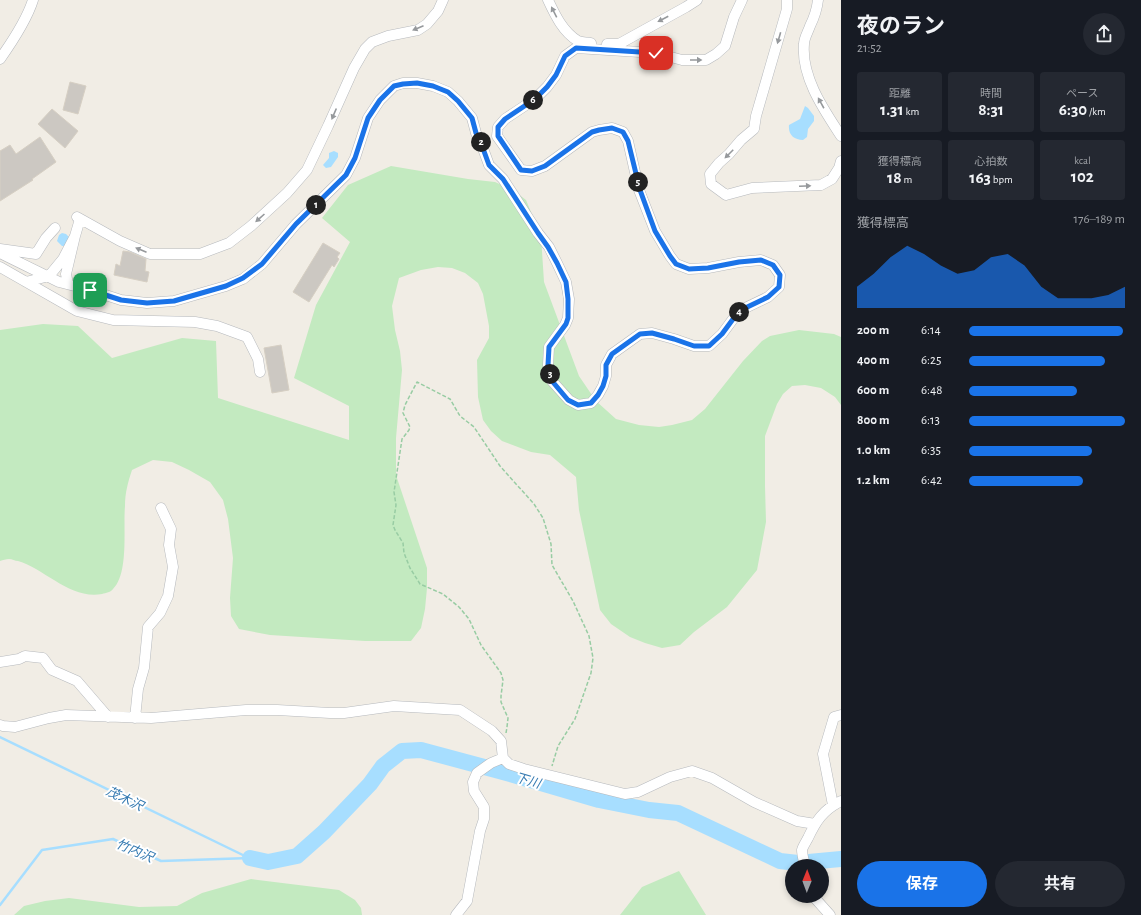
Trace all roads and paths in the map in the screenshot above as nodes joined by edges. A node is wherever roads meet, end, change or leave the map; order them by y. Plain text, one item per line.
1 (33, 0) edge
2 (443, 0) edge
3 (548, 0) edge
4 (697, 0) edge
5 (742, 0) edge
6 (787, 0) edge
7 (818, 0) edge
8 (0, 59) edge
9 (841, 136) edge
10 (841, 161) edge
11 (55, 228) dead end
12 (75, 236) junction
13 (0, 249) edge
14 (0, 253) edge
15 (36, 254) junction
16 (25, 265) junction
17 (2, 269) edge
18 (49, 276) junction
19 (26, 282) junction
20 (68, 284) junction
21 (260, 372) dead end
22 (161, 508) dead end
23 (0, 662) edge
24 (841, 715) edge
25 (108, 717) junction
26 (135, 718) junction
27 (0, 725) edge
28 (501, 741) junction
29 (502, 758) junction
30 (550, 776) junction
31 (837, 803) edge
32 (815, 824) junction
33 (804, 859) edge
34 (819, 903) edge
35 (456, 915) edge
36 (830, 915) edge

1 - 8 street
2 -> 12 street
4 -> 3 street
20 -> 5 street
6 -> 10 street
9 -> 7 street
11 - 15 street
12 - 18 street
12 - 20 street
13 - 15 street
14 - 16 street
15 - 16 street
16 - 17 street
16 - 18 street
17 - 19 street
18 - 19 street
18 - 20 street
19 - 21 street
22 - 26 street
23 - 25 street
24 - 31 street
25 - 26 street
25 - 27 street
26 - 28 street
28 - 29 street
28 - 30 path
29 - 30 street
29 - 35 street
30 - 32 street
31 - 32 street
32 - 33 street
34 - 36 street

